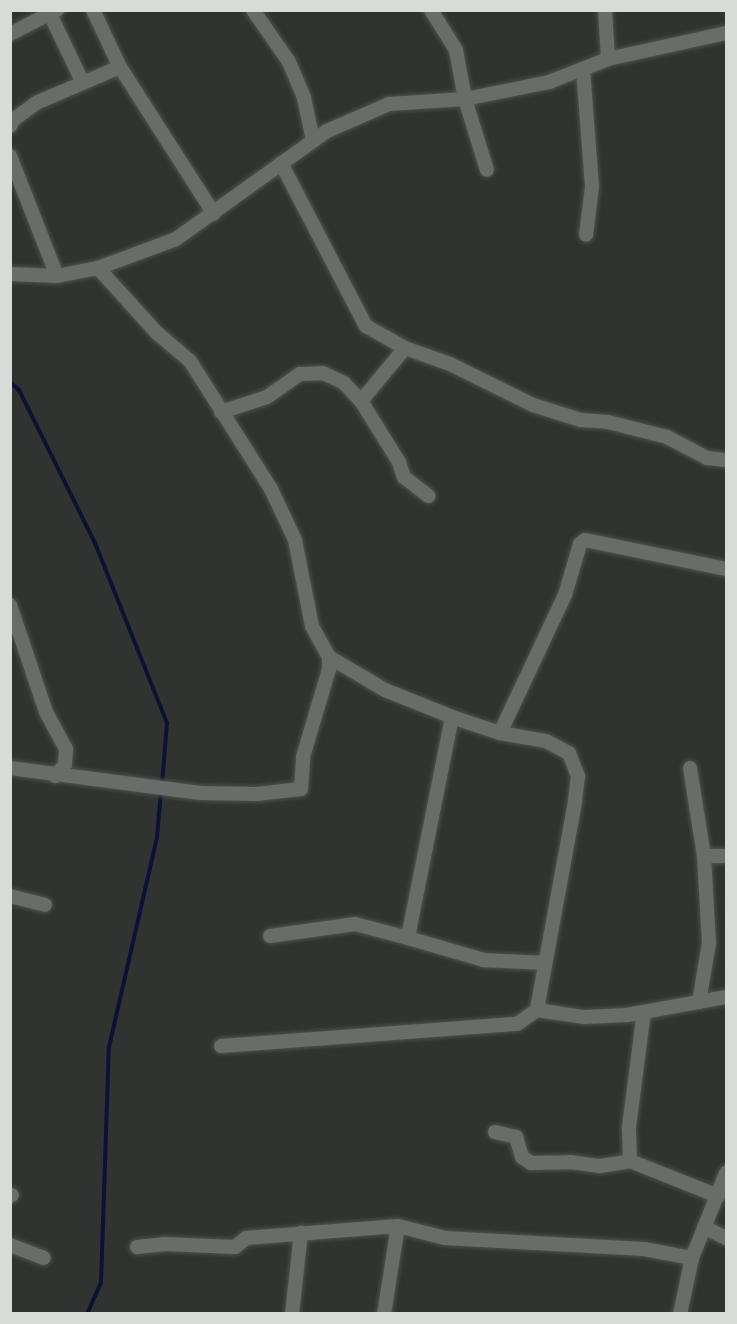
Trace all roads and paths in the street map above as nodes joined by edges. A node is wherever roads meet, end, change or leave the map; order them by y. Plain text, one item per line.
1 (93, 10) edge
2 (253, 10) edge
3 (431, 10) edge
4 (605, 10) edge
5 (54, 12) edge
6 (726, 33) edge
7 (10, 34) edge
8 (608, 59) junction
9 (120, 67) junction
10 (582, 69) junction
11 (82, 81) junction
12 (465, 99) junction
13 (10, 126) edge
14 (314, 140) junction
15 (10, 156) edge
16 (281, 163) junction
17 (487, 170) dead end
18 (214, 214) junction
19 (586, 235) dead end
20 (98, 268) junction
21 (10, 274) edge
22 (57, 276) junction
23 (405, 348) junction
24 (361, 401) junction
25 (221, 412) junction
26 (726, 460) edge
27 (428, 496) dead end
28 (726, 569) edge
29 (10, 605) edge
30 (329, 663) junction
31 (452, 717) junction
32 (500, 733) junction
33 (10, 768) edge
34 (690, 768) dead end
35 (55, 776) junction
36 (704, 856) junction
37 (726, 856) edge
38 (10, 896) edge
39 (45, 904) dead end
40 (270, 936) dead end
41 (408, 938) junction
42 (545, 963) junction
43 (726, 997) edge
44 (699, 1002) junction
45 (537, 1010) junction
46 (644, 1012) junction
47 (221, 1046) dead end
48 (495, 1131) dead end
49 (630, 1161) junction
50 (726, 1173) edge
51 (718, 1196) junction
52 (398, 1226) junction
53 (704, 1227) junction
54 (301, 1232) junction
55 (726, 1238) edge
56 (10, 1245) edge
57 (137, 1247) dead end
58 (44, 1258) dead end
59 (692, 1258) junction
60 (292, 1314) edge
61 (384, 1314) edge
62 (680, 1314) edge

1 - 9 street
2 - 14 street
3 - 12 street
4 - 8 street
5 - 7 street
5 - 11 street
6 - 8 street
8 - 10 street
9 - 11 street
9 - 18 street
10 - 12 street
10 - 19 street
11 - 13 street
12 - 14 street
12 - 17 street
14 - 16 street
15 - 22 street
16 - 18 street
16 - 23 street
18 - 20 street
20 - 22 street
20 - 25 street
21 - 22 street
23 - 24 street
23 - 26 street
24 - 25 street
24 - 27 street
25 - 30 street
28 - 32 street
29 - 35 street
30 - 31 street
30 - 35 street
31 - 32 street
31 - 41 street
32 - 42 street
33 - 35 street
34 - 36 street
36 - 37 street
36 - 44 street
38 - 39 street
40 - 41 street
41 - 42 street
42 - 45 street
43 - 44 street
44 - 46 street
45 - 46 street
45 - 47 street
46 - 49 street
48 - 49 street
49 - 51 street
50 - 51 street
51 - 53 street
52 - 54 street
52 - 59 street
52 - 61 street
53 - 55 street
53 - 59 street
54 - 57 street
54 - 60 street
56 - 58 street
59 - 62 street

